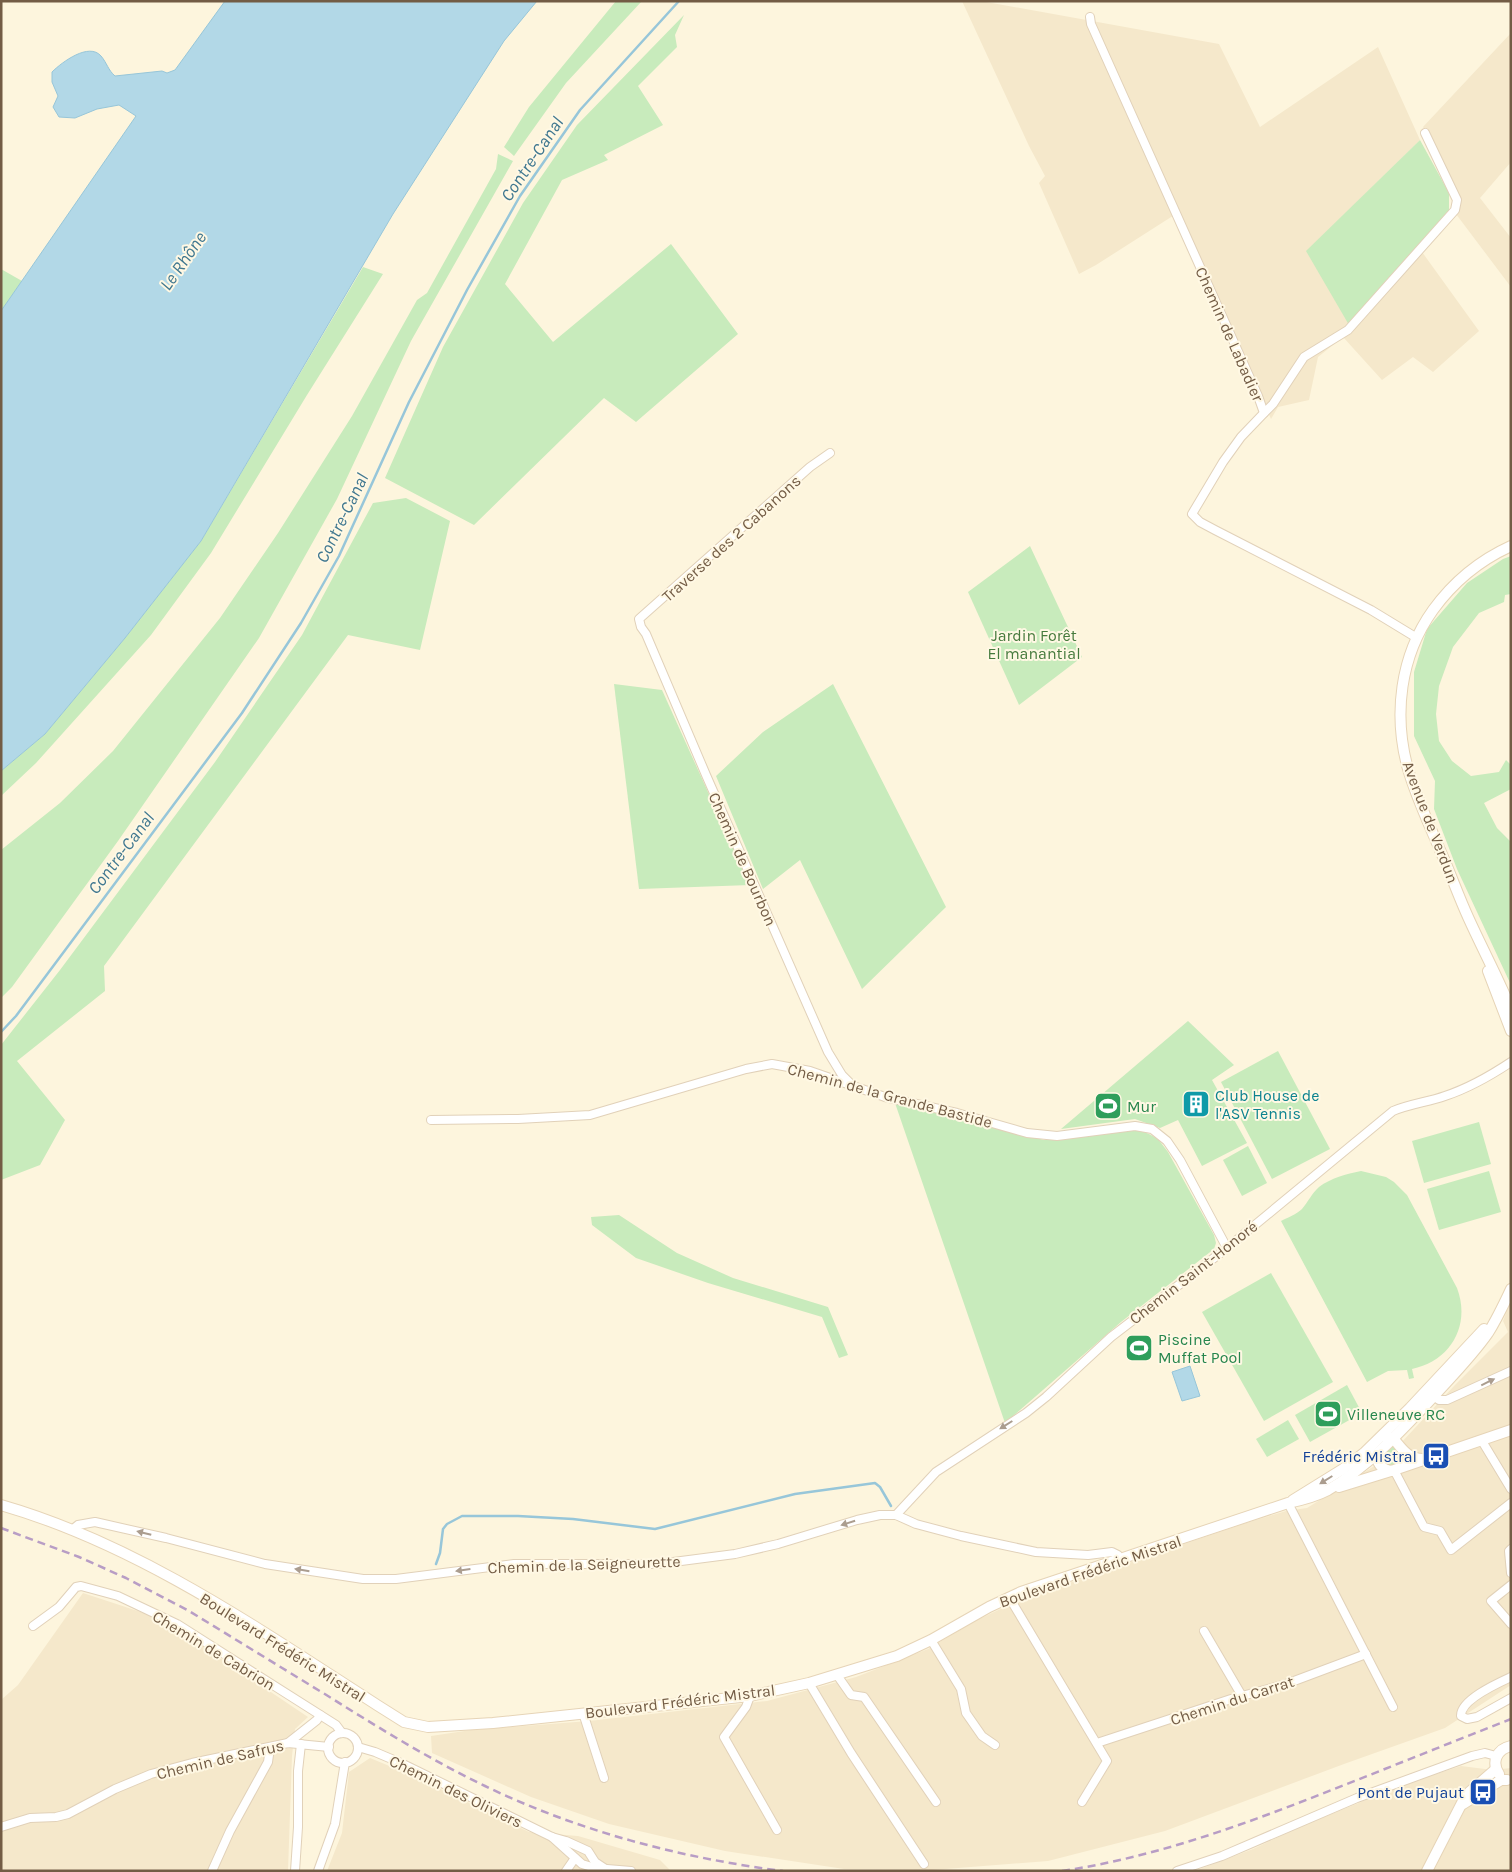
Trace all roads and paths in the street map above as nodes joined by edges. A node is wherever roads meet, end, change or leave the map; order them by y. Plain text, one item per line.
1 (1090, 17) dead end
2 (1425, 134) dead end
3 (1264, 413) junction
4 (830, 453) dead end
5 (1511, 546) edge
6 (641, 627) joint
7 (1417, 638) junction
8 (1468, 916) junction
9 (1511, 1010) edge
10 (1511, 1032) edge
11 (1511, 1062) edge
12 (853, 1086) junction
13 (431, 1120) dead end
14 (1227, 1248) junction
15 (1510, 1291) edge
16 (1511, 1371) edge
17 (1433, 1396) junction
18 (1511, 1430) edge
19 (1386, 1439) junction
20 (1482, 1441) junction
21 (1375, 1455) junction
22 (1427, 1458) junction
23 (1392, 1471) junction
24 (1511, 1489) edge
25 (1328, 1490) junction
26 (1288, 1503) junction
27 (1511, 1503) edge
28 (1, 1505) edge
29 (896, 1515) junction
30 (73, 1529) junction
31 (1511, 1549) edge
32 (1120, 1559) junction
33 (1511, 1573) edge
34 (1511, 1585) edge
35 (1009, 1597) junction
36 (1511, 1624) edge
37 (33, 1626) dead end
38 (1204, 1631) dead end
39 (931, 1640) junction
40 (1366, 1654) junction
41 (837, 1675) junction
42 (1511, 1677) edge
43 (809, 1683) junction
44 (750, 1696) junction
45 (1242, 1696) junction
46 (1511, 1698) edge
47 (1393, 1707) dead end
48 (583, 1713) junction
49 (320, 1715) junction
50 (342, 1733) junction
51 (288, 1743) junction
52 (1097, 1743) junction
53 (301, 1744) junction
54 (995, 1745) dead end
55 (1511, 1746) edge
56 (358, 1747) junction
57 (270, 1748) junction
58 (329, 1748) junction
59 (1496, 1756) junction
60 (345, 1762) junction
61 (1496, 1769) junction
62 (604, 1778) dead end
63 (1509, 1780) edge
64 (936, 1802) dead end
65 (1082, 1802) dead end
66 (1460, 1805) junction
67 (1, 1827) edge
68 (777, 1830) dead end
69 (552, 1837) junction
70 (575, 1858) junction
71 (924, 1864) dead end
72 (604, 1868) junction
73 (212, 1871) edge
74 (295, 1871) edge
75 (318, 1871) edge
76 (566, 1871) edge
77 (631, 1871) edge
78 (1177, 1871) edge
79 (1427, 1871) edge

1 - 3 street, Chemin de Labadier
2 - 3 street
3 - 7 street, Chemin de Labadier
4 - 6 street, Traverse des 2 Cabanons
5 - 7 main road, Avenue de Verdun
6 - 12 street, Chemin de Bourbon
7 - 8 main road, Avenue de Verdun
8 - 9 main road, Avenue de Verdun
8 - 10 main road, Avenue de Verdun
11 - 14 street, Chemin Saint-Honoré
12 - 13 street, Chemin de la Grande Bastide
12 - 14 street, Chemin de la Grande Bastide
14 -> 29 street, Chemin Saint-Honoré
15 - 17 main road
15 - 19 main road
17 -> 16 street
17 - 19 main road
18 - 20 main road, Boulevard Frédéric Mistral
19 - 21 main road, Boulevard Frédéric Mistral
19 - 22 main road
19 -> 26 main road, Boulevard Frédéric Mistral
20 - 22 main road, Boulevard Frédéric Mistral
20 - 24 street
21 - 23 main road
21 - 25 main road, Boulevard Frédéric Mistral
22 - 23 main road, Boulevard Frédéric Mistral
23 - 25 main road, Boulevard Frédéric Mistral
23 - 27 street
25 - 26 main road, Boulevard Frédéric Mistral
26 - 32 main road, Boulevard Frédéric Mistral
26 - 40 street
28 - 30 main road, Boulevard Frédéric Mistral
29 -> 30 street, Chemin de la Seigneurette
29 - 32 street, Chemin de la Seigneurette
30 - 48 main road, Boulevard Frédéric Mistral
31 - 33 street
32 - 35 main road, Boulevard Frédéric Mistral
34 - 36 street
35 - 39 main road, Boulevard Frédéric Mistral
35 - 52 street
37 - 49 street, Chemin de Cabrion
38 - 45 street
39 - 41 main road, Boulevard Frédéric Mistral
39 - 54 street
40 - 45 street, Chemin du Carrat
40 - 47 street
41 - 43 main road, Boulevard Frédéric Mistral
41 - 64 street
42 - 46 street
43 - 44 main road, Boulevard Frédéric Mistral
43 - 71 street
44 - 48 main road, Boulevard Frédéric Mistral
44 - 68 street
45 - 52 street, Chemin du Carrat
48 - 62 street
49 - 50 street, Chemin de Cabrion
49 - 51 street
50 - 56 street
50 - 58 street
51 - 53 street, Chemin de Safrus
51 - 57 street, Chemin de Safrus
52 - 65 street
53 - 58 street, Chemin de Safrus
53 - 74 street
55 - 59 main road
56 - 60 street
56 - 69 street, Chemin des Oliviers
57 - 67 street, Chemin de Safrus
57 - 73 street
58 - 60 street
59 - 61 main road
59 - 78 street
60 - 75 street
61 - 63 main road
61 - 66 main road
63 - 66 main road
66 - 79 main road
69 - 70 street, Chemin des Oliviers
69 - 72 street, Chemin des Oliviers
70 - 72 street, Chemin des Oliviers
70 - 76 street
72 - 77 street, Chemin des Oliviers

